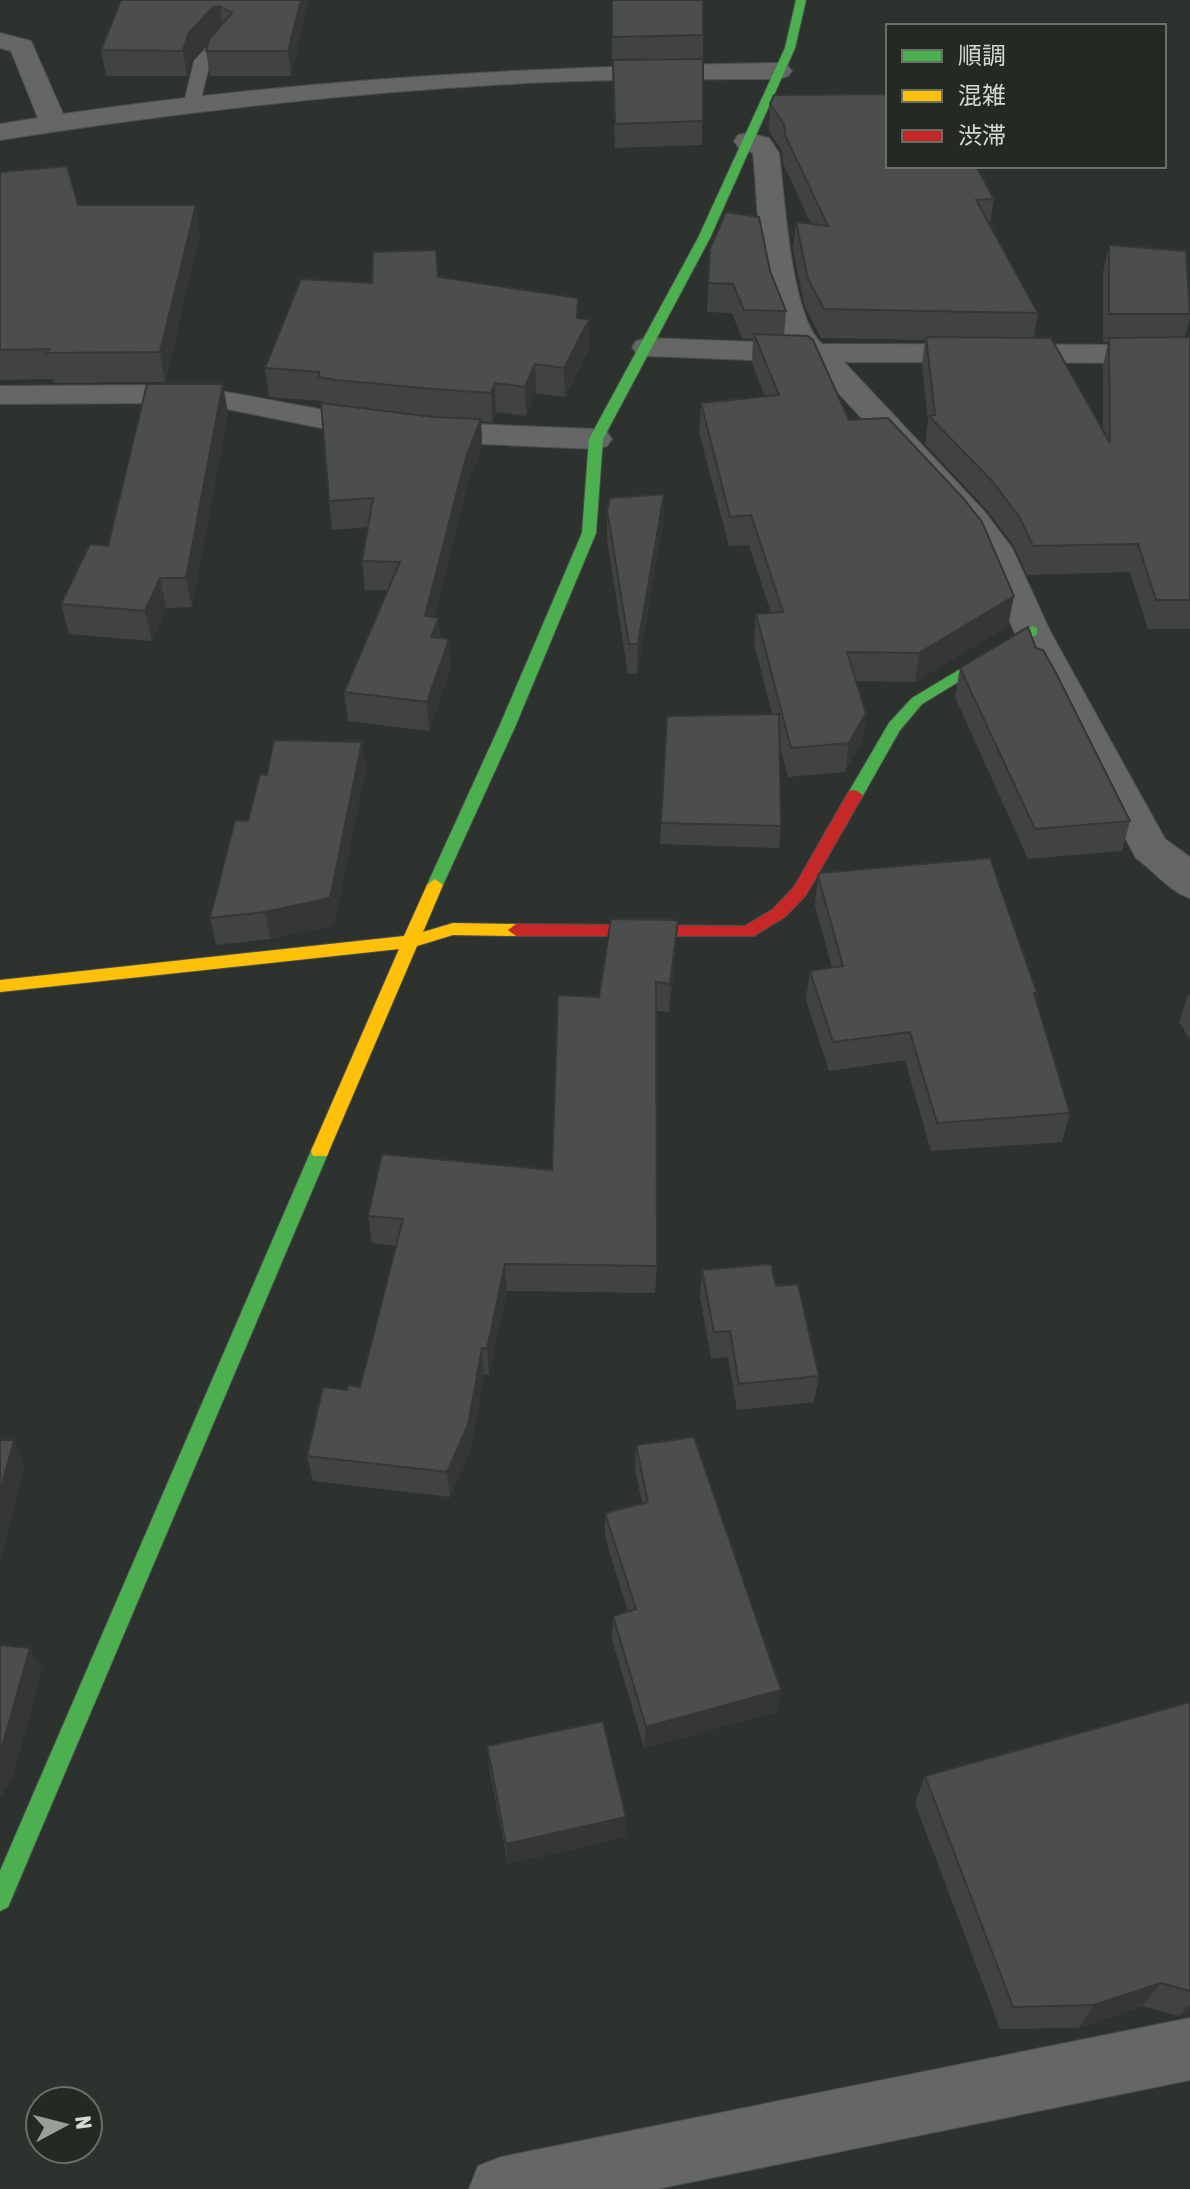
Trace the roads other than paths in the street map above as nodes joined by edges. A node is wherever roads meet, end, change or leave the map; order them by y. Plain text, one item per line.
1 (801, 0) edge
2 (224, 38) edge
3 (0, 40) edge
4 (779, 71) junction
5 (192, 103) junction
6 (53, 123) junction
7 (0, 132) edge
8 (747, 141) junction
9 (647, 347) junction
10 (816, 353) junction
11 (1190, 354) edge
12 (0, 395) edge
13 (596, 439) junction
14 (1032, 631) junction
15 (1190, 884) edge
16 (409, 942) junction
17 (0, 986) edge
18 (0, 1899) edge
19 (1190, 2049) edge
20 (501, 2189) edge

1 - 4 street
2 - 5 lane
3 - 6 street
4 - 5 street
4 - 8 street
5 - 6 street
6 - 7 street
8 - 9 street
8 - 10 street
9 - 10 street
9 - 13 street
10 - 11 street
10 - 14 street
12 - 13 street
13 - 16 street
14 - 15 street
14 - 16 street
16 - 17 street
16 - 18 street
19 - 20 street

